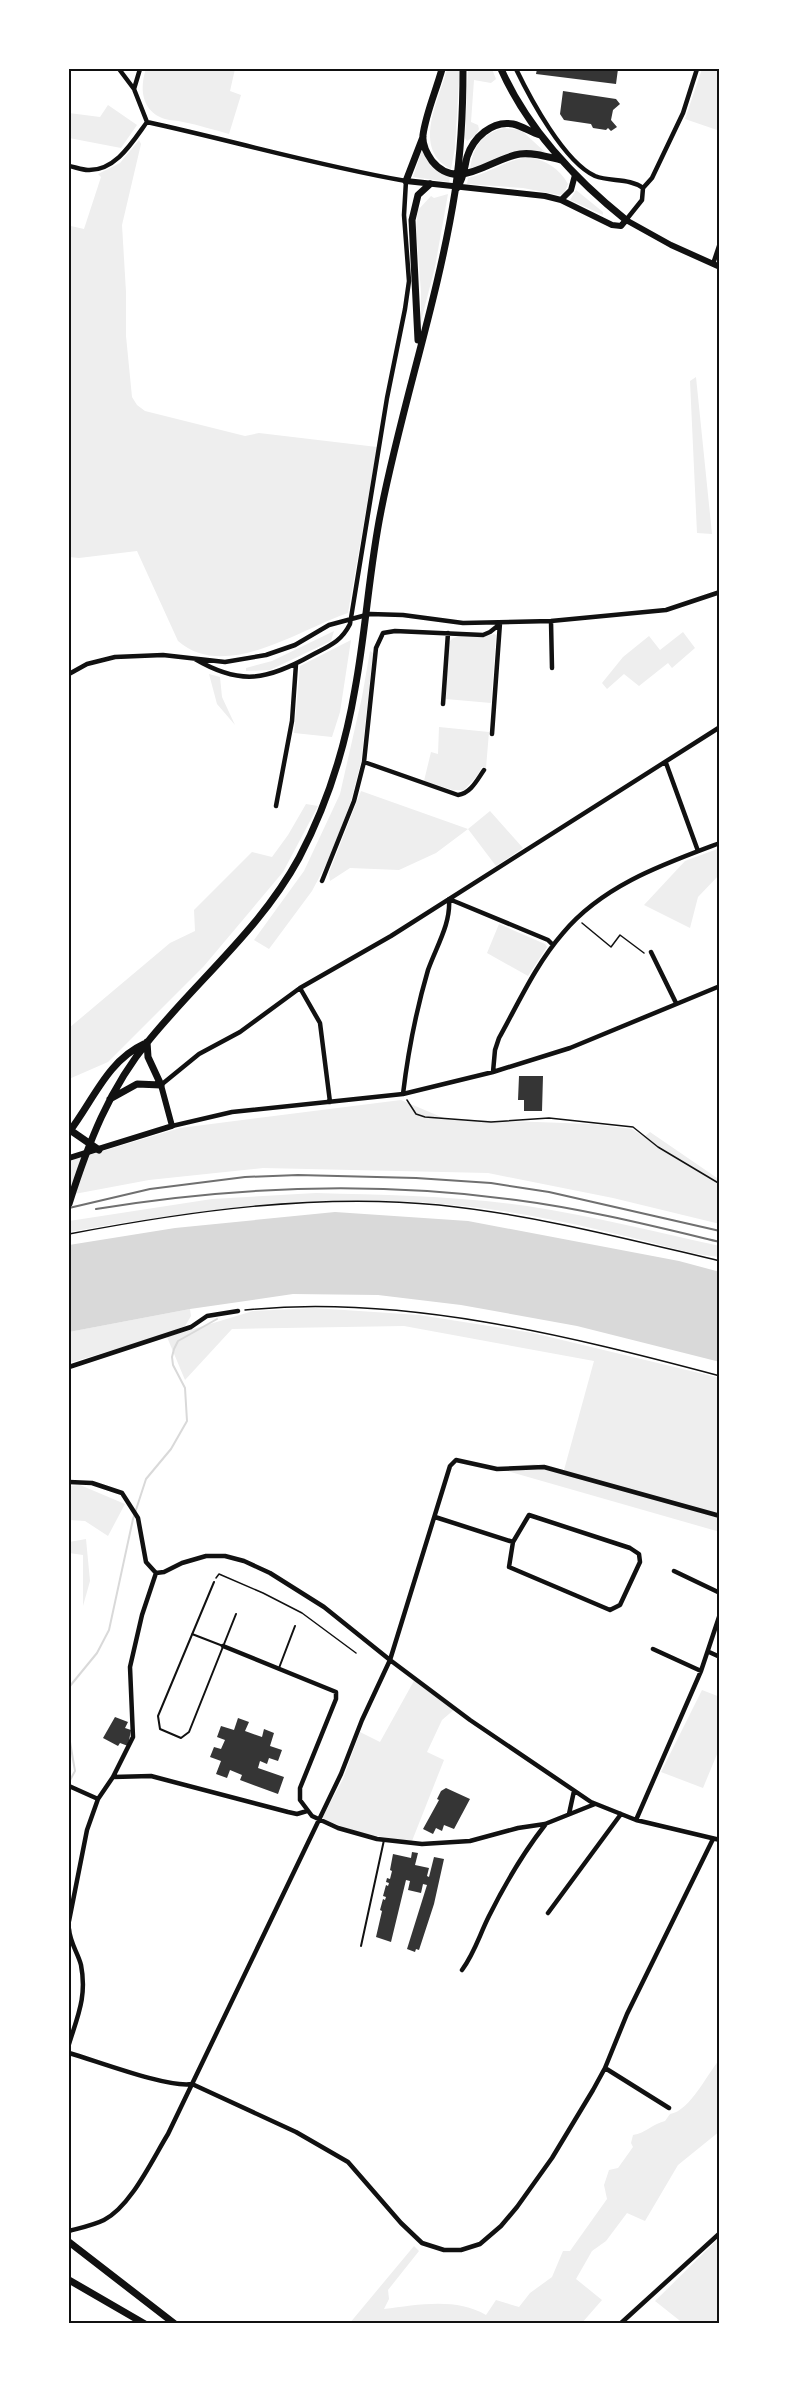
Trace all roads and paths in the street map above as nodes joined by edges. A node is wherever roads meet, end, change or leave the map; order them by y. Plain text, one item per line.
1 (119, 69) edge
2 (140, 69) edge
3 (441, 69) edge
4 (463, 69) edge
5 (516, 69) edge
6 (697, 69) edge
7 (503, 72) edge
8 (134, 88) junction
9 (147, 122) junction
10 (542, 136) junction
11 (423, 137) junction
12 (561, 160) junction
13 (69, 166) edge
14 (575, 176) junction
15 (406, 181) junction
16 (430, 184) junction
17 (643, 188) junction
18 (455, 190) junction
19 (561, 200) junction
20 (626, 220) junction
21 (720, 243) edge
22 (713, 264) junction
23 (720, 267) edge
24 (418, 349) junction
25 (720, 592) edge
26 (551, 621) junction
27 (500, 623) junction
28 (448, 633) junction
29 (195, 659) junction
30 (296, 664) junction
31 (552, 668) dead end
32 (69, 674) edge
33 (442, 704) dead end
34 (720, 727) edge
35 (492, 734) dead end
36 (364, 762) junction
37 (666, 763) junction
38 (484, 770) dead end
39 (276, 807) dead end
40 (720, 843) edge
41 (698, 851) junction
42 (322, 881) dead end
43 (449, 899) junction
44 (577, 918) junction
45 (554, 945) junction
46 (651, 952) joint
47 (720, 986) edge
48 (300, 988) junction
49 (676, 1003) junction
50 (147, 1042) junction
51 (493, 1072) junction
52 (161, 1084) junction
53 (403, 1094) junction
54 (110, 1098) junction
55 (330, 1102) junction
56 (172, 1126) junction
57 (70, 1131) edge
58 (99, 1150) junction
59 (69, 1158) edge
60 (720, 1184) edge
61 (69, 1204) edge
62 (69, 1234) edge
63 (720, 1261) edge
64 (238, 1311) joint
65 (69, 1367) edge
66 (720, 1376) edge
67 (69, 1482) edge
68 (720, 1516) edge
69 (435, 1517) junction
70 (513, 1542) junction
71 (674, 1571) dead end
72 (156, 1573) junction
73 (214, 1582) joint
74 (720, 1593) edge
75 (302, 1613) junction
76 (236, 1614) dead end
77 (720, 1614) edge
78 (295, 1626) joint
79 (192, 1634) junction
80 (223, 1646) junction
81 (653, 1649) dead end
82 (709, 1652) junction
83 (356, 1653) dead end
84 (720, 1657) edge
85 (390, 1660) junction
86 (279, 1668) junction
87 (701, 1671) junction
88 (113, 1777) junction
89 (70, 1786) edge
90 (574, 1791) junction
91 (98, 1799) junction
92 (595, 1804) junction
93 (307, 1810) junction
94 (570, 1814) junction
95 (621, 1814) junction
96 (319, 1820) junction
97 (636, 1820) junction
98 (545, 1824) junction
99 (713, 1839) junction
100 (384, 1840) junction
101 (720, 1840) edge
102 (548, 1913) dead end
103 (69, 1921) edge
104 (69, 1929) edge
105 (361, 1946) dead end
106 (462, 1970) dead end
107 (69, 2044) edge
108 (69, 2053) edge
109 (605, 2068) junction
110 (192, 2084) junction
111 (669, 2108) dead end
112 (69, 2231) edge
113 (720, 2233) edge
114 (69, 2242) edge
115 (69, 2280) edge
116 (144, 2324) edge
117 (175, 2324) edge
118 (620, 2324) edge

1 - 8 street
2 - 8 street
3 - 11 main road
4 - 18 main road
5 - 17 street
6 - 17 street
7 - 10 main road
8 - 9 street
9 - 13 street
9 - 15 street
10 - 12 main road
10 - 18 main road
11 - 12 main road
11 - 15 main road
12 - 14 main road
14 - 19 main road
14 - 20 main road
15 - 16 main road
15 - 30 street
16 - 19 main road
16 - 24 main road
17 - 20 street
18 - 24 main road
19 - 20 main road
20 - 22 main road
21 - 22 street
22 - 23 main road
24 - 50 main road
25 - 26 street
26 - 27 street
26 - 31 street
27 - 28 street
27 - 29 street
27 - 35 street
28 - 33 street
28 - 36 street
29 - 30 street
29 - 32 street
30 - 39 street
34 - 37 street
36 - 38 street
36 - 42 street
37 - 41 street
37 - 43 street
40 - 41 street
41 - 44 street
43 - 45 street
43 - 48 street
43 - 53 street
44 - 45 street
44 - 46 path
45 - 51 street
46 - 49 street
47 - 49 street
48 - 52 street
48 - 55 street
49 - 51 street
50 - 52 main road
50 - 54 main road
50 - 57 main road
51 - 53 street
52 - 54 main road
52 - 56 main road
53 - 55 street
53 - 60 path
54 - 61 main road
55 - 56 street
56 - 58 main road
57 - 58 main road
58 - 59 main road
62 - 63 path
64 - 65 street
64 - 66 path
67 - 72 street
68 - 69 street
69 - 70 street
69 - 85 street
70 - 70 street
71 - 74 street
72 - 85 street
72 - 88 street
73 - 75 path
73 - 79 lane
75 - 78 path
75 - 83 path
76 - 80 lane
77 - 82 street
78 - 86 lane
79 - 80 lane
79 - 80 lane
80 - 86 street
81 - 87 street
82 - 84 street
82 - 87 street
85 - 90 street
85 - 96 street
86 - 93 street
87 - 97 street
88 - 91 street
88 - 93 street
89 - 91 street
90 - 92 street
90 - 94 street
91 - 103 street
92 - 94 street
92 - 95 street
93 - 96 street
94 - 98 street
95 - 97 street
95 - 102 street
96 - 100 street
96 - 110 street
97 - 99 street
98 - 100 street
98 - 106 street
99 - 101 street
99 - 109 street
100 - 105 lane
104 - 107 street
108 - 110 street
109 - 110 street
109 - 111 street
110 - 112 street
113 - 118 street
114 - 117 main road
115 - 116 main road

